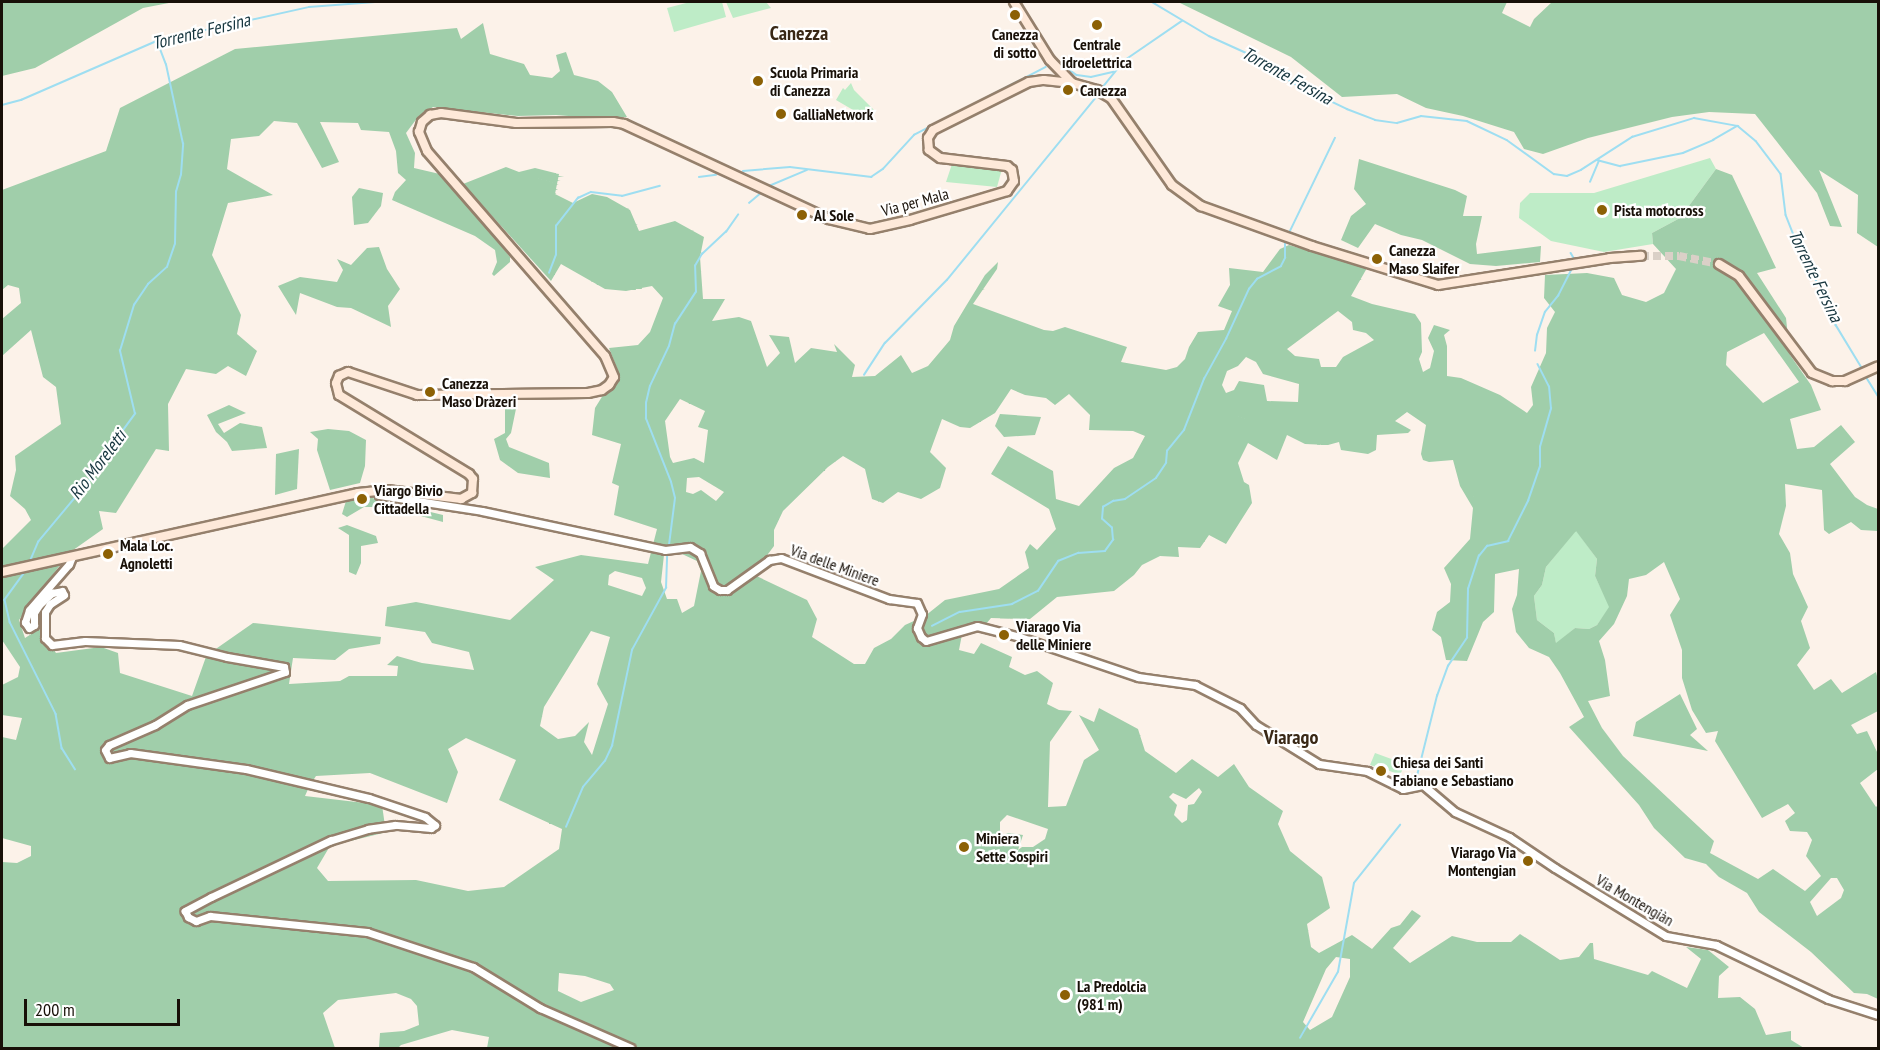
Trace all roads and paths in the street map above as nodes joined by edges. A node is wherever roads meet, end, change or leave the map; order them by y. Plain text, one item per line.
1 (1014, 2) edge
2 (1057, 69) junction
3 (1051, 81) junction
4 (1072, 83) junction
5 (1641, 256) tunnel mouth
6 (1719, 264) tunnel mouth
7 (1878, 366) edge
8 (377, 490) junction
9 (72, 557) junction
10 (2, 572) edge
11 (1402, 789) joint
12 (1875, 1015) edge
13 (631, 1048) edge

1 - 2 main road
2 - 3 main road
2 - 4 main road
3 - 4 main road
3 - 8 main road, Via per Mala
4 - 5 main road
6 - 7 main road
8 - 9 main road
8 - 11 street, Via delle Miniere
9 - 10 main road
9 - 13 street
11 - 12 street, Via Montengiàn

